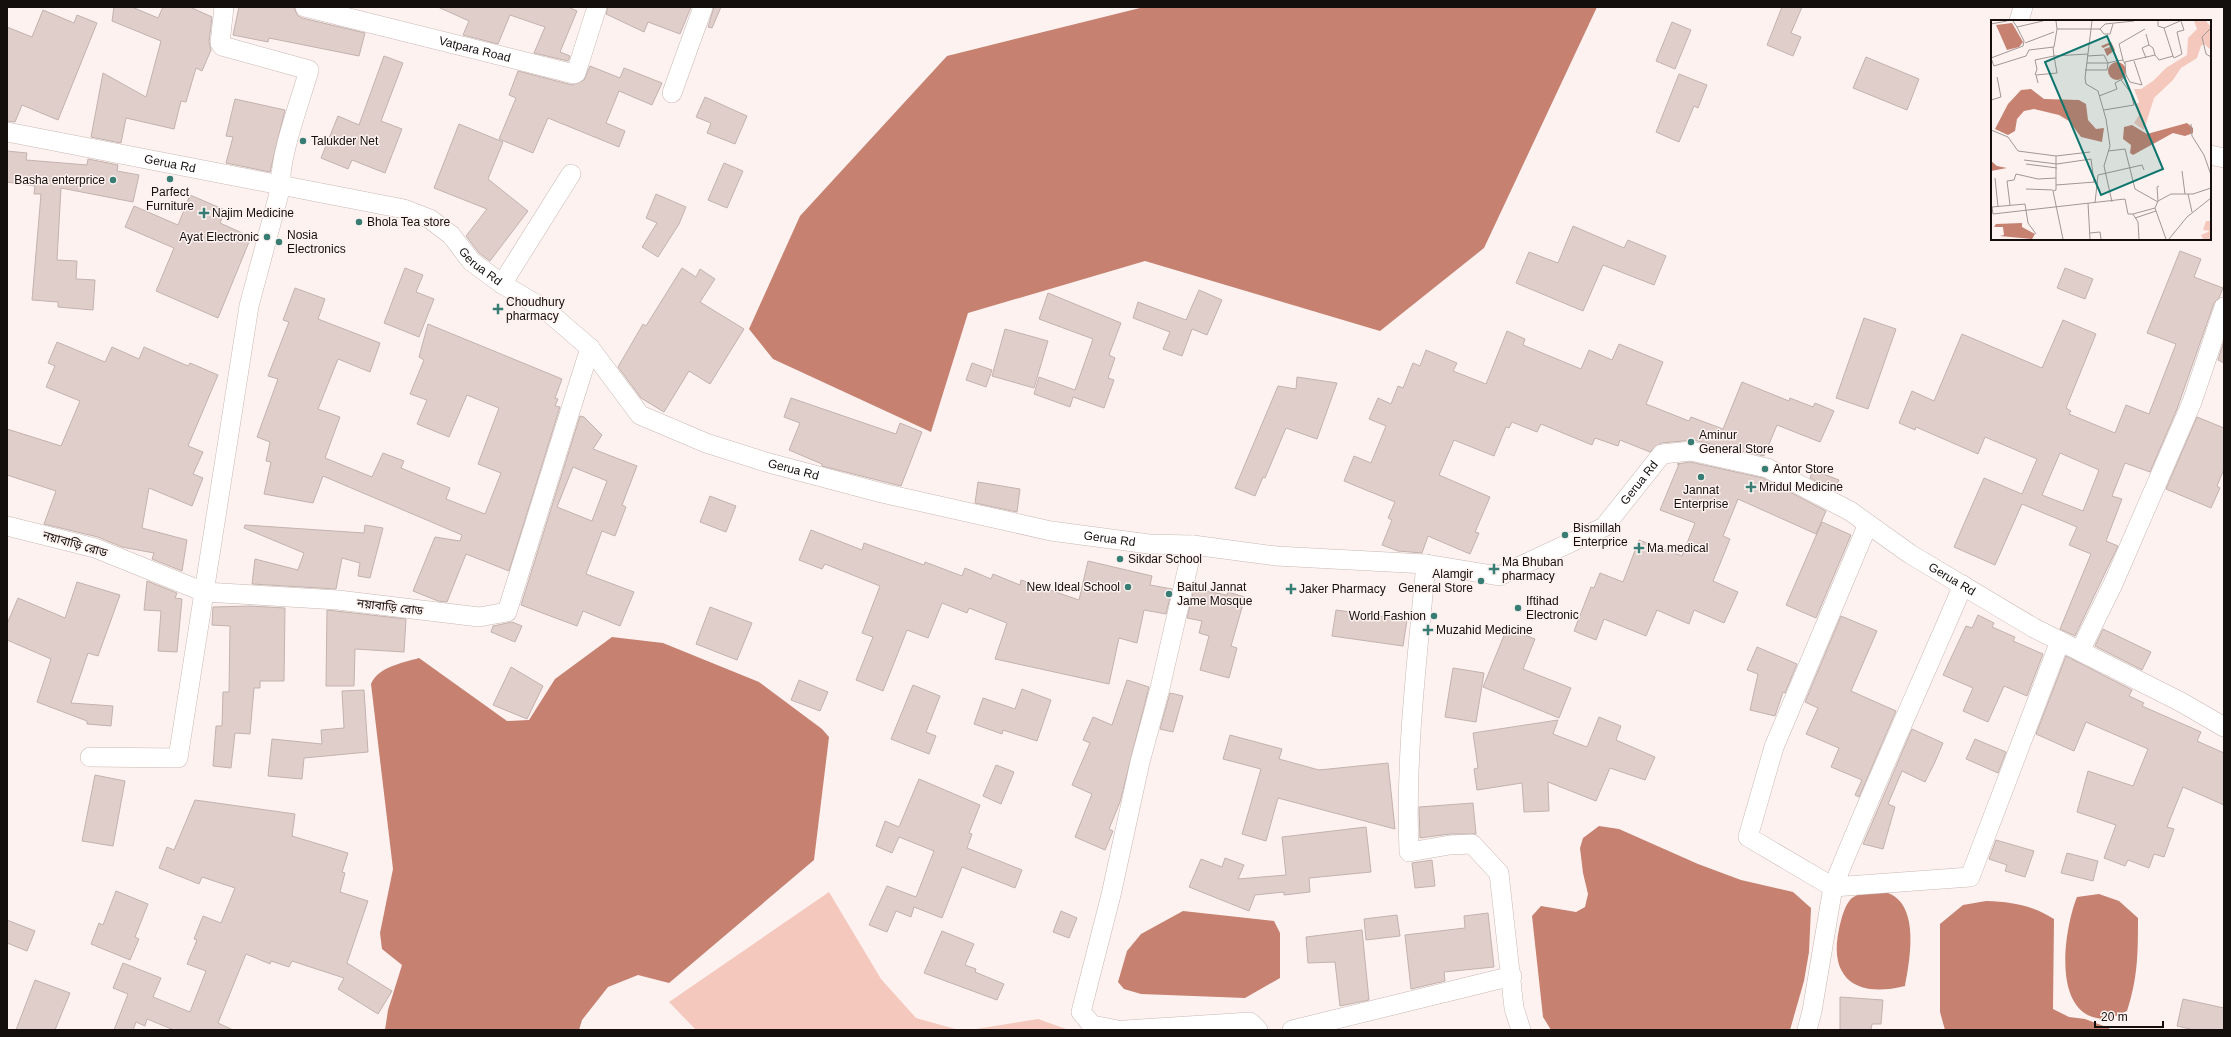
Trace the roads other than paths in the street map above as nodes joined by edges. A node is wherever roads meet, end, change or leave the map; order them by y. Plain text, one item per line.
1 (305, 7) edge
2 (597, 7) edge
3 (703, 7) edge
4 (2023, 7) edge
5 (221, 8) edge
6 (2019, 20) edge
7 (672, 92) dead end
8 (7, 132) edge
9 (2211, 155) edge
10 (2224, 158) edge
11 (571, 174) dead end
12 (281, 186) junction
13 (502, 284) junction
14 (2224, 307) edge
15 (590, 348) junction
16 (1868, 524) junction
17 (7, 526) edge
18 (1193, 544) junction
19 (1426, 564) junction
20 (1963, 585) junction
21 (204, 592) junction
22 (2060, 641) junction
23 (2080, 651) junction
24 (2224, 727) edge
25 (90, 757) dead end
26 (1833, 887) junction
27 (1512, 976) junction
28 (1118, 1030) edge
29 (1125, 1030) edge
30 (1258, 1030) edge
31 (1292, 1030) edge
32 (1521, 1030) edge
33 (1807, 1030) edge

1 - 2 street, Vatpara Road
3 - 7 street
4 - 6 street
5 - 12 street
8 - 12 street, Gerua Rd
9 - 10 street
11 - 13 street
12 - 13 street, Gerua Rd
12 - 21 street
13 - 15 street, Gerua Rd
14 - 23 street
15 - 18 street, Gerua Rd
15 - 21 street, নয়াবাড়ি রোড
16 - 19 street, Gerua Rd
16 - 20 street, Gerua Rd
16 - 26 street
17 - 21 street, নয়াবাড়ি রোড
18 - 19 street, Gerua Rd
18 - 28 street
19 - 27 street
20 - 22 street, Gerua Rd
20 - 26 street
21 - 25 street
22 - 23 street, Gerua Rd
22 - 26 street
23 - 24 street, Gerua Rd
26 - 33 street
27 - 31 street
27 - 32 street
29 - 30 street

